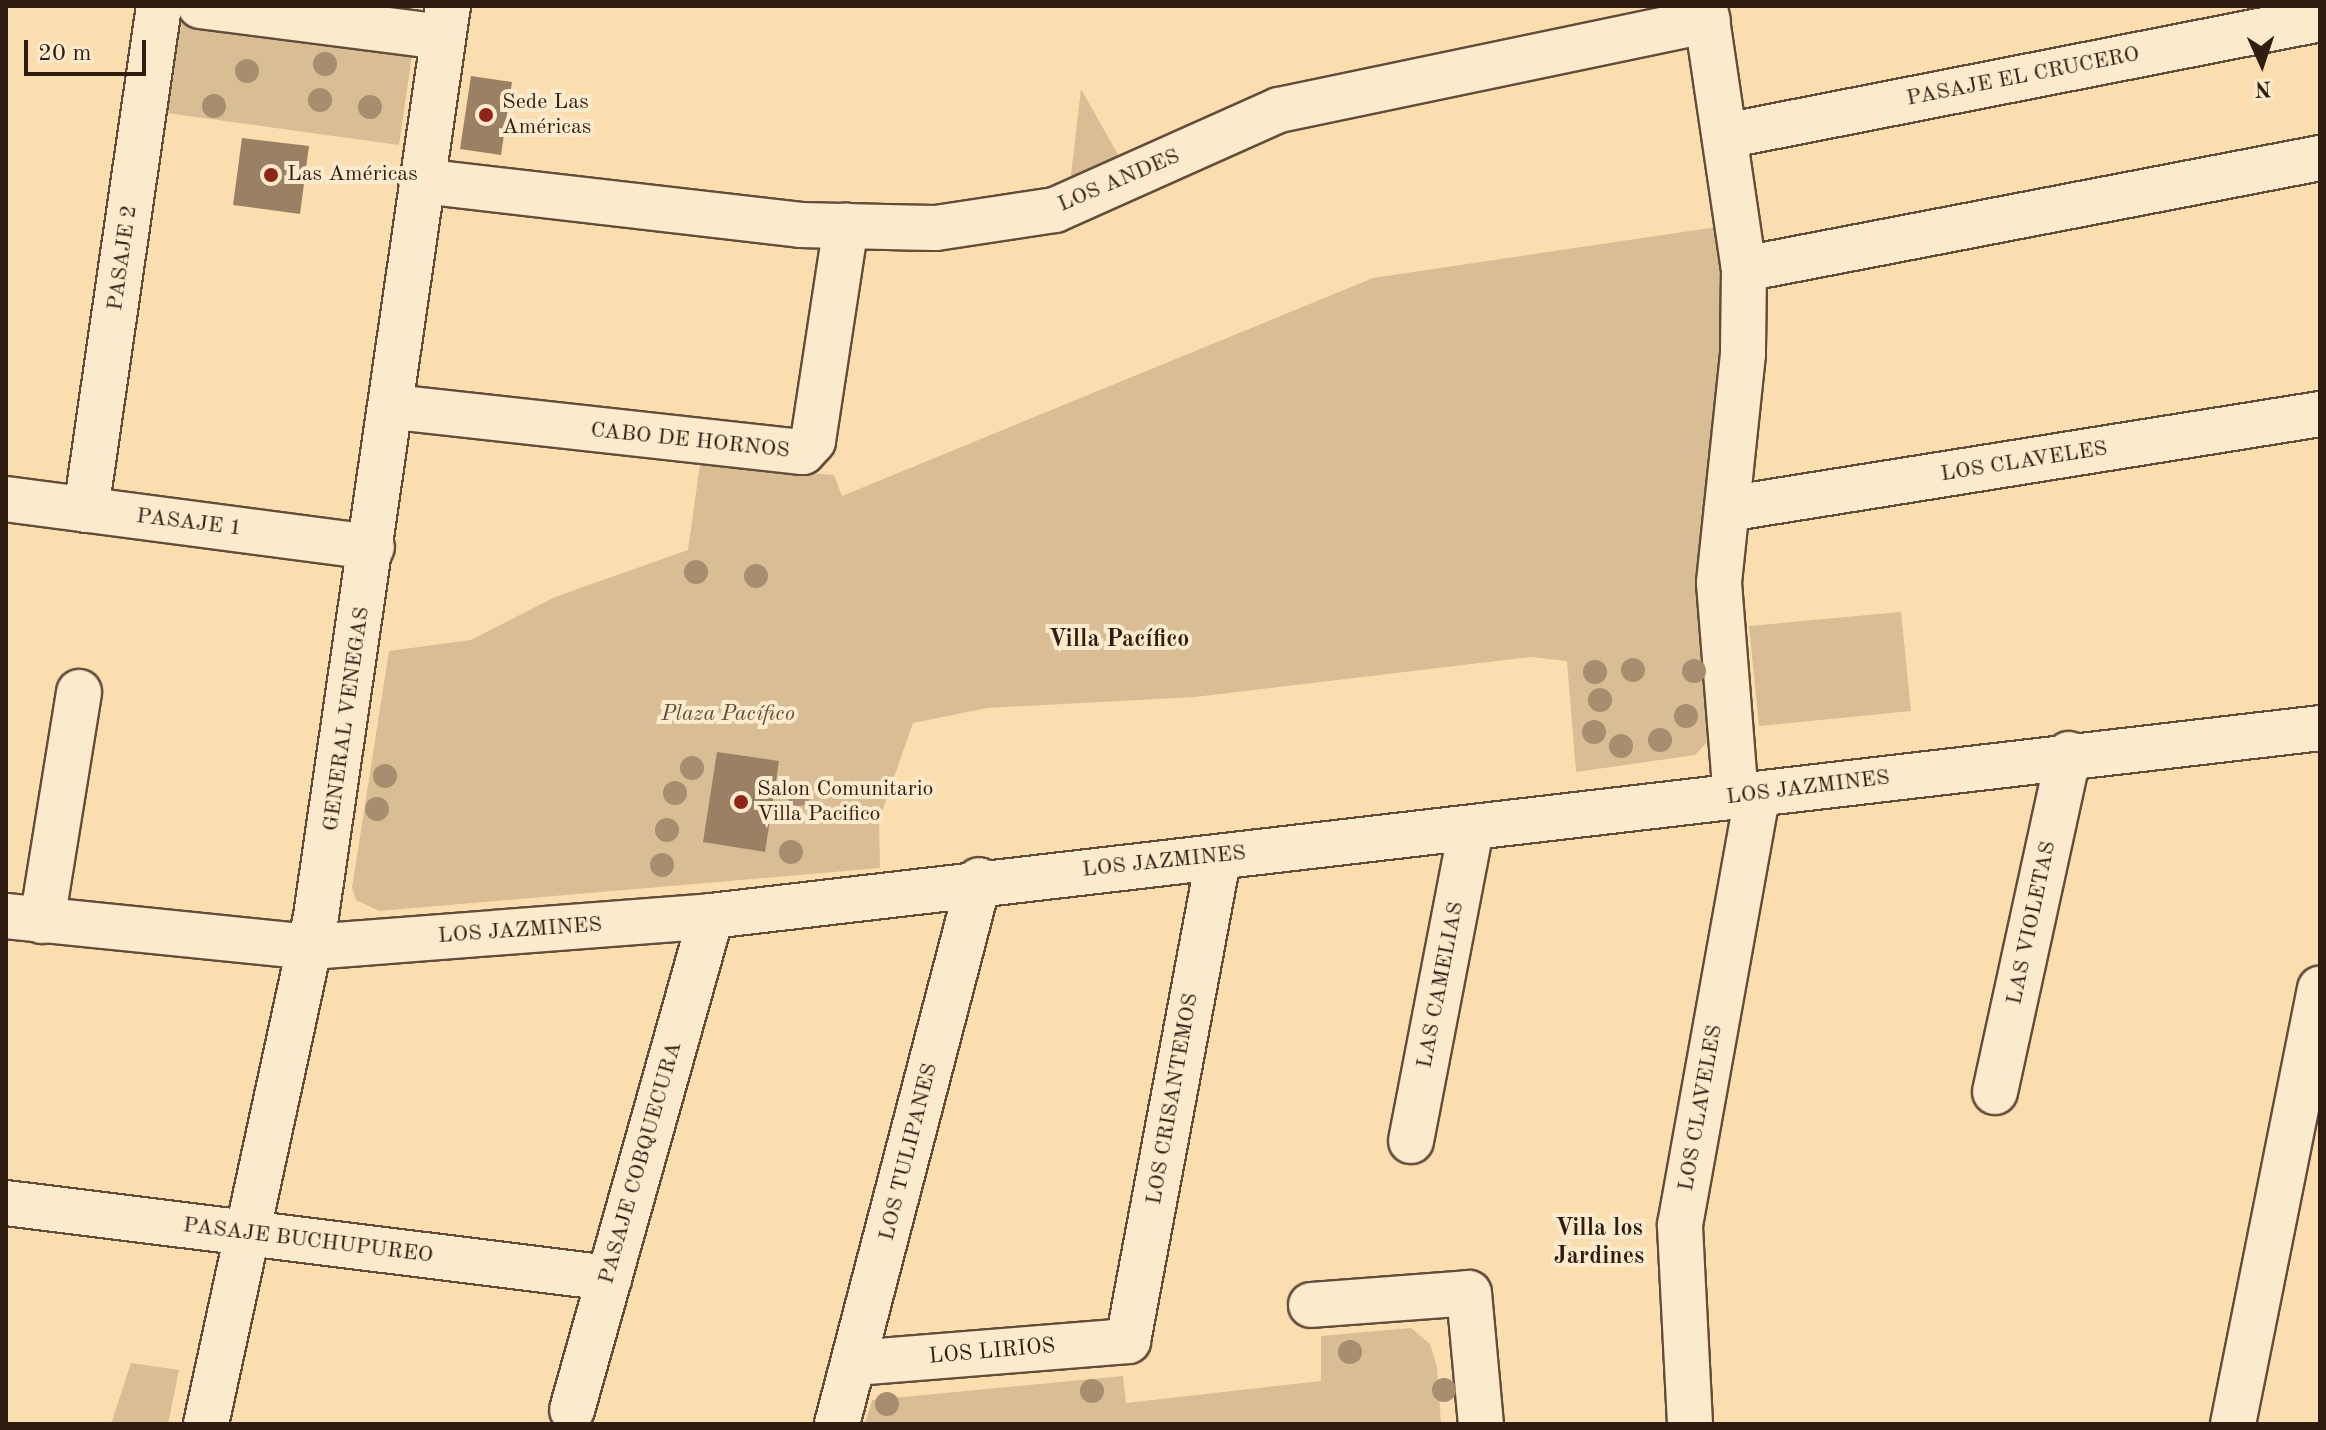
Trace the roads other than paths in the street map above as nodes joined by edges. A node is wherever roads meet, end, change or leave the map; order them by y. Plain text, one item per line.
1 (159, 6) edge
2 (200, 6) edge
3 (1706, 13) edge
4 (2320, 19) edge
5 (446, 22) edge
6 (1725, 136) junction
7 (2320, 158) edge
8 (421, 181) junction
9 (846, 226) junction
10 (1744, 269) junction
11 (394, 407) junction
12 (2320, 414) edge
13 (6, 499) edge
14 (1727, 509) junction
15 (86, 510) junction
16 (372, 547) junction
17 (79, 692) dead end
18 (2320, 728) edge
19 (2069, 754) junction
20 (1747, 796) junction
21 (1471, 829) junction
22 (1218, 858) junction
23 (979, 880) junction
24 (711, 916) junction
25 (24, 918) edge
26 (311, 947) junction
27 (2320, 989) edge
28 (1995, 1092) dead end
29 (1411, 1141) dead end
30 (6, 1203) edge
31 (244, 1234) junction
32 (609, 1278) junction
33 (1311, 1305) dead end
34 (1128, 1341) joint
35 (855, 1363) junction
36 (572, 1410) dead end
37 (206, 1424) edge
38 (837, 1424) edge
39 (1481, 1424) edge
40 (1690, 1424) edge
41 (2233, 1424) edge

1 - 15 street, PASAJE 2
2 - 5 street
3 - 6 street, LOS CLAVELES
3 - 9 street, LOS ANDES
4 - 6 street, PASAJE EL CRUCERO
5 - 8 street, GENERAL VENEGAS
6 - 10 street, LOS CLAVELES
7 - 10 street
8 - 9 street, LOS ANDES
8 - 11 street, GENERAL VENEGAS
9 - 11 street, CABO DE HORNOS
10 - 14 street, LOS CLAVELES
11 - 16 street, GENERAL VENEGAS
12 - 14 street, LOS CLAVELES
13 - 15 street, PASAJE 1
14 - 20 street, LOS CLAVELES
15 - 16 street, PASAJE 1
16 - 26 street, GENERAL VENEGAS
17 - 25 street
18 - 19 street, LOS JAZMINES
19 - 20 street, LOS JAZMINES
19 - 28 street, LAS VIOLETAS
20 - 21 street, LOS JAZMINES
20 - 40 street, LOS CLAVELES
21 - 22 street, LOS JAZMINES
21 - 29 street, LAS CAMELIAS
22 - 23 street, LOS JAZMINES
22 - 34 street, LOS CRISANTEMOS
23 - 24 street, LOS JAZMINES
23 - 35 street, LOS TULIPANES
24 - 26 street, LOS JAZMINES
24 - 32 street, PASAJE COBQUECURA
25 - 26 street, LOS JAZMINES
26 - 31 street, GENERAL VENEGAS
27 - 41 street
30 - 31 street, PASAJE BUCHUPUREO
31 - 32 street, PASAJE BUCHUPUREO
31 - 37 street, GENERAL VENEGAS
32 - 36 street, PASAJE COBQUECURA
33 - 39 street
34 - 35 street, LOS LIRIOS
35 - 38 street, LOS TULIPANES

